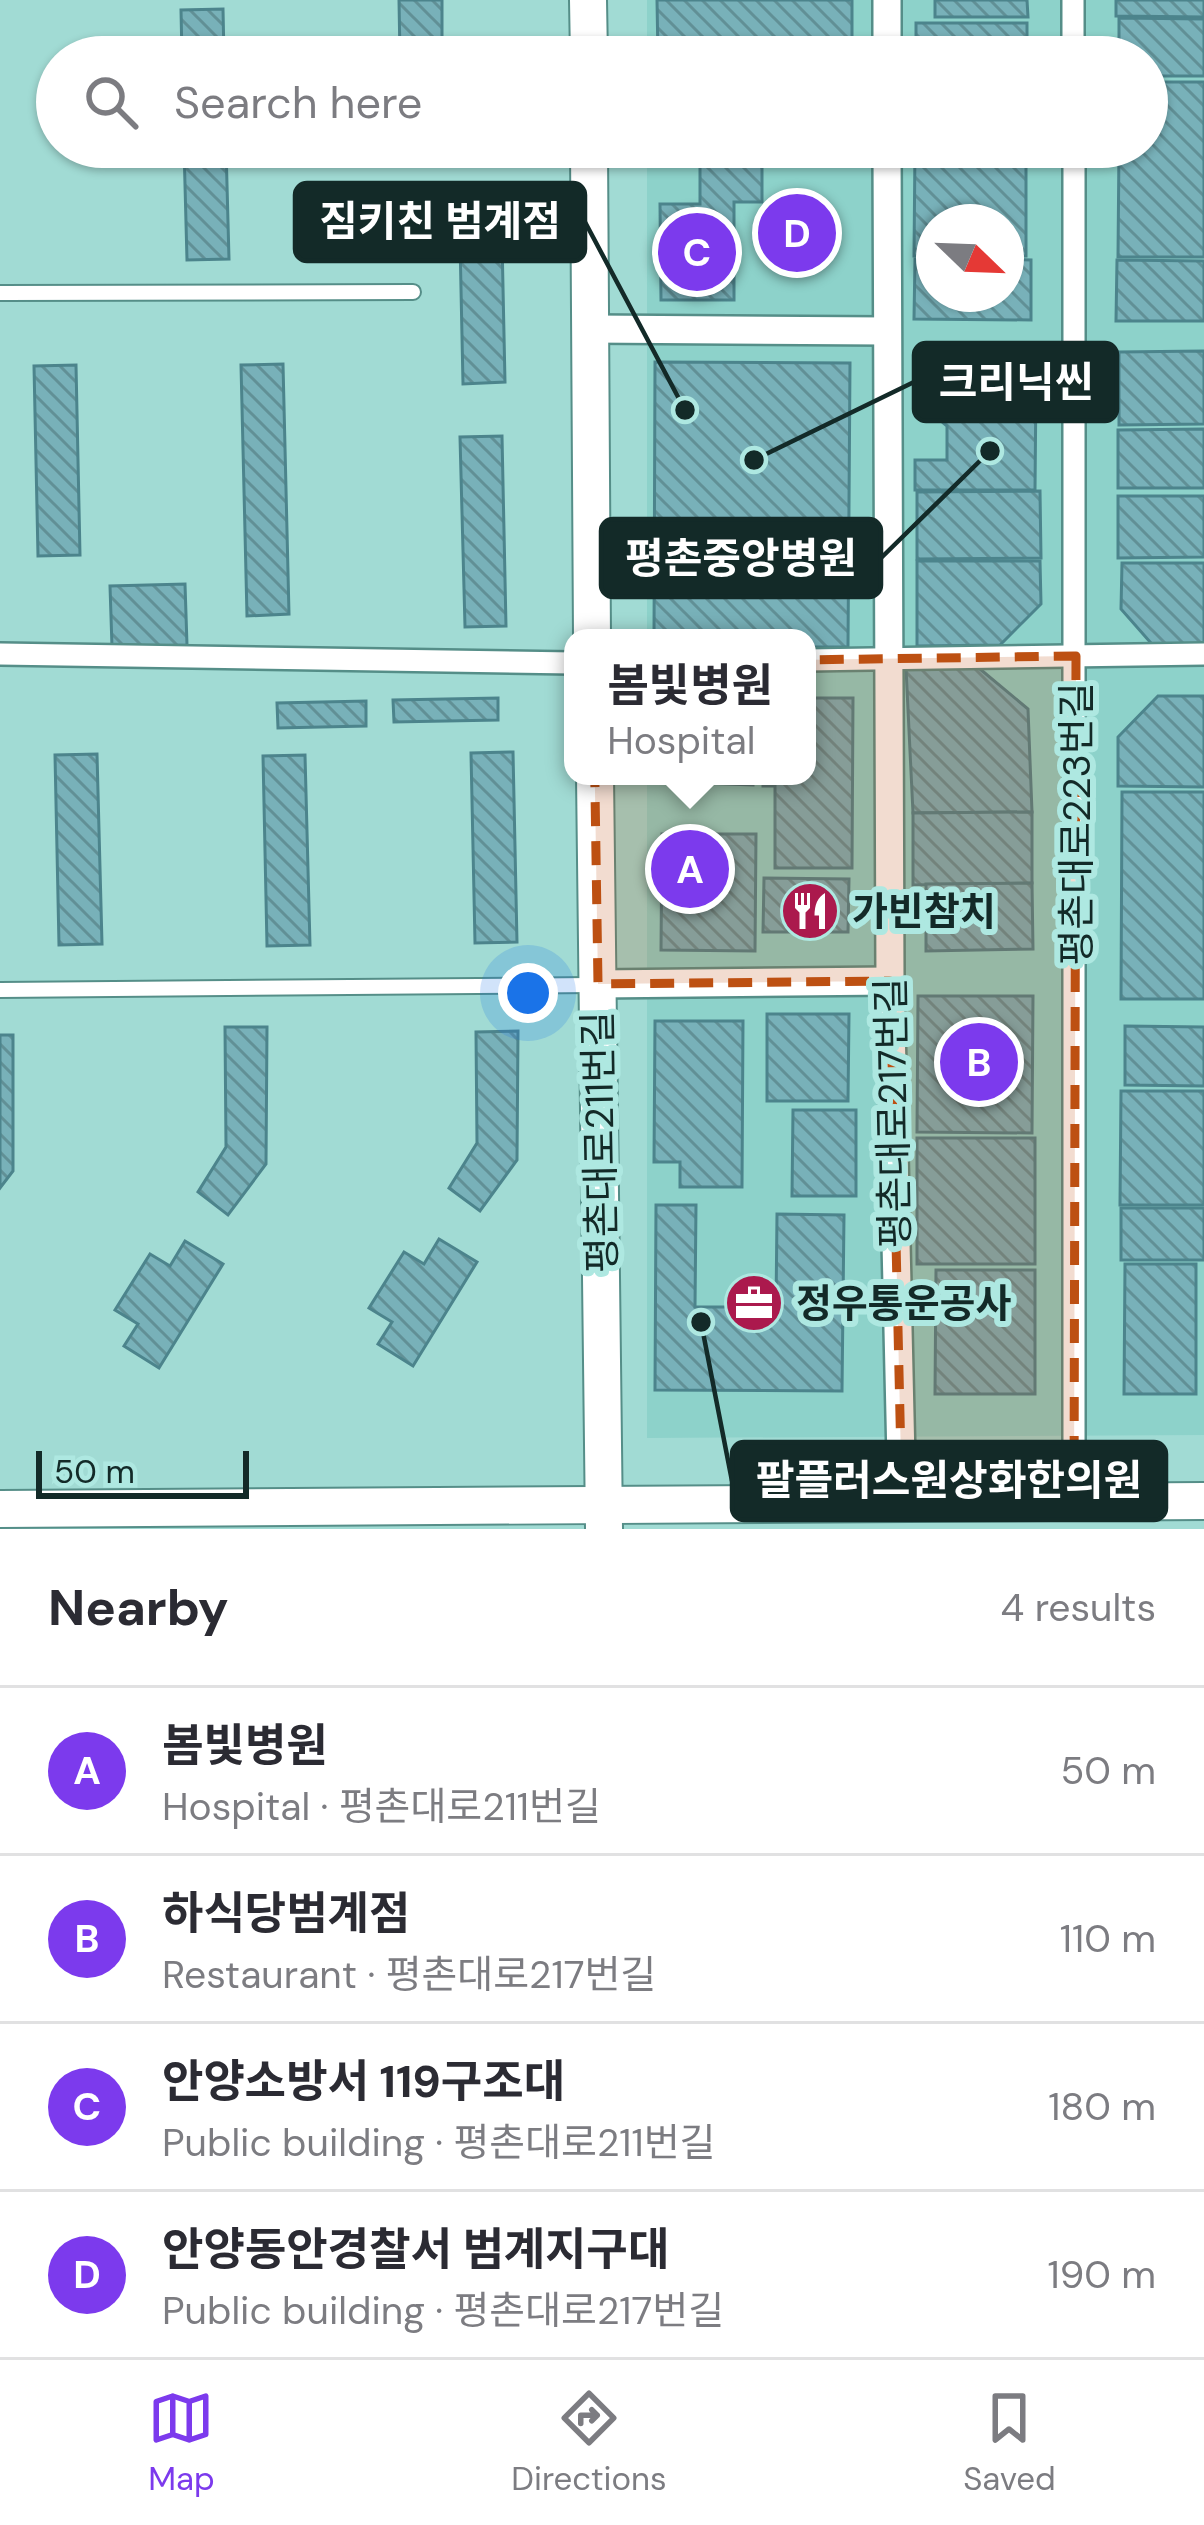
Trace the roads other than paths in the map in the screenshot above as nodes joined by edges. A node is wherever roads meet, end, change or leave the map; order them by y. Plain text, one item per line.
1 (588, 0) edge
2 (887, 0) edge
3 (1073, 0) edge
4 (589, 36) edge
5 (887, 36) edge
6 (1073, 36) edge
7 (589, 168) edge
8 (887, 168) edge
9 (1073, 168) edge
10 (413, 292) dead end
11 (0, 293) edge
12 (590, 329) junction
13 (887, 331) junction
14 (592, 629) edge
15 (0, 654) edge
16 (1204, 654) edge
17 (1076, 656) junction
18 (887, 659) junction
19 (816, 660) edge
20 (564, 663) edge
21 (595, 785) edge
22 (890, 982) junction
23 (598, 985) junction
24 (0, 990) edge
25 (1074, 1501) junction
26 (1204, 1502) edge
27 (902, 1503) junction
28 (0, 1508) edge
29 (604, 1518) edge

1 - 4 street
2 - 5 street
3 - 6 street
7 - 12 street
8 - 13 street, 평촌대로217번길
9 - 17 street, 평촌대로223번길
10 - 11 lane
12 - 13 street
12 - 14 street
13 - 18 street, 평촌대로217번길
15 - 20 street
16 - 17 street
17 - 18 street
17 - 25 street, 평촌대로223번길
18 - 19 street
18 - 22 street, 평촌대로217번길
21 - 23 street, 평촌대로211번길
22 - 23 street
22 - 27 street, 평촌대로217번길
23 - 24 lane
23 - 29 street, 평촌대로211번길
25 - 26 street
25 - 27 street
27 - 29 street
28 - 29 street

